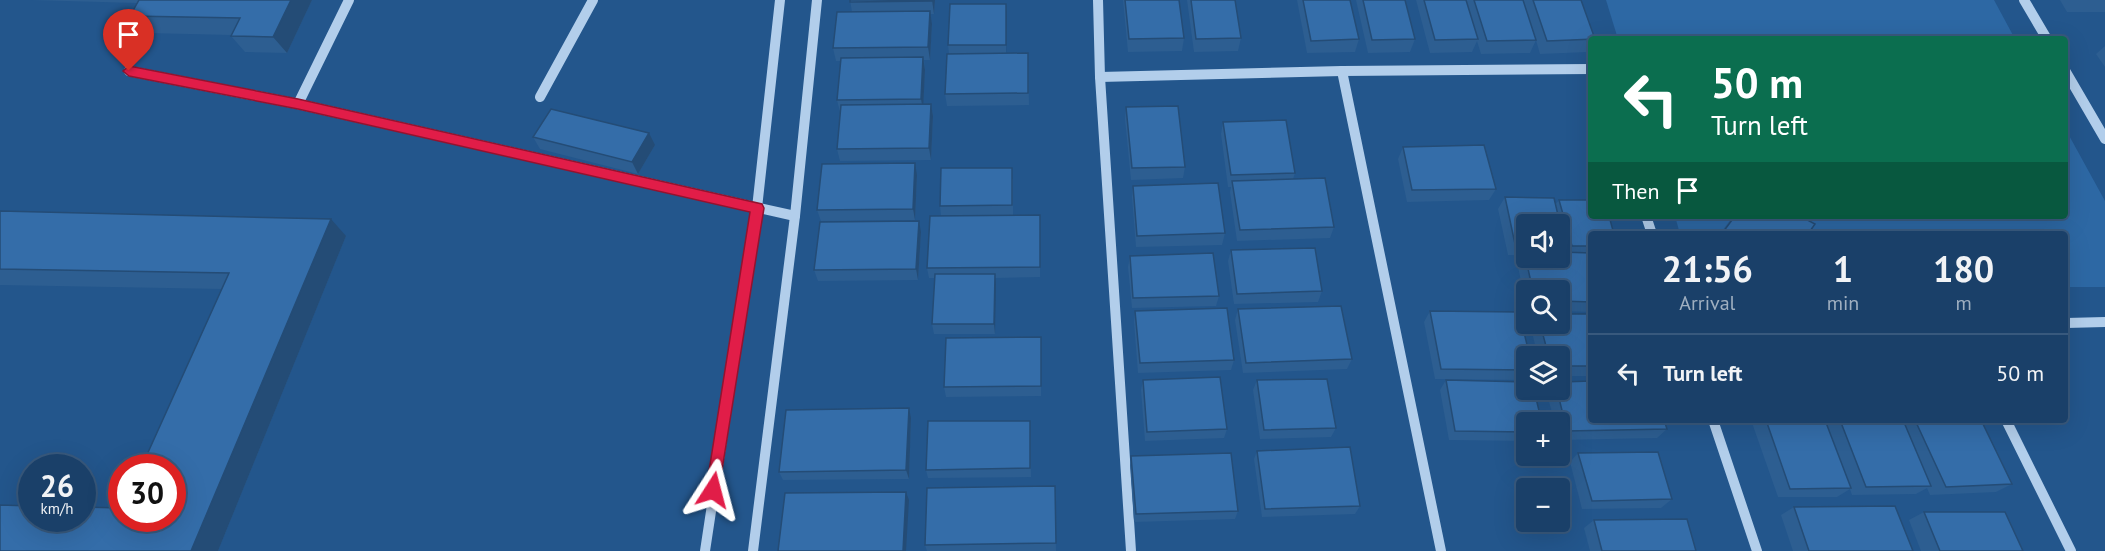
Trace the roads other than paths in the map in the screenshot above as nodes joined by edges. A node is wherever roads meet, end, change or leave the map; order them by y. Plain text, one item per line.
1 (349, 0) edge
2 (593, 0) edge
3 (780, 0) edge
4 (817, 0) edge
5 (1098, 0) edge
6 (2024, 0) edge
7 (2045, 36) edge
8 (1588, 69) edge
9 (129, 71) dead end
10 (1342, 71) junction
11 (2068, 75) edge
12 (1100, 77) junction
13 (540, 97) dead end
14 (298, 104) junction
15 (2105, 139) edge
16 (757, 208) junction
17 (795, 216) junction
18 (2105, 322) edge
19 (2068, 323) edge
20 (1714, 423) edge
21 (2007, 423) edge
22 (705, 551) edge
23 (753, 551) edge
24 (1131, 551) edge
25 (1441, 551) edge
26 (1757, 551) edge
27 (2071, 551) edge

1 - 14 street
2 - 13 street
3 - 16 street
4 - 17 street
5 - 12 street
6 - 7 street
8 - 10 street
9 - 14 street
10 - 12 street
10 - 25 street
11 - 15 street
12 - 24 street
14 - 16 street
16 - 17 street
16 - 22 street
17 - 23 street
18 - 19 street
20 - 26 street
21 - 27 street

